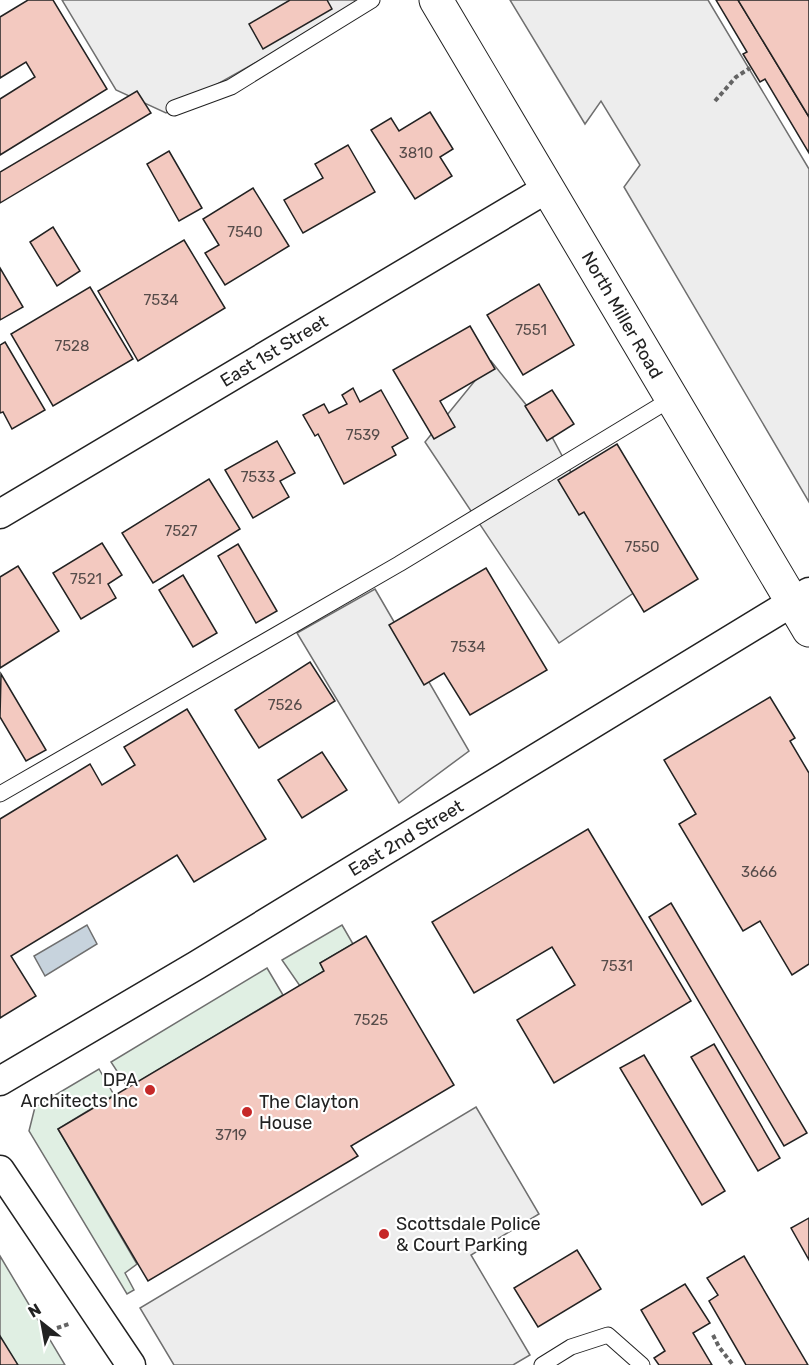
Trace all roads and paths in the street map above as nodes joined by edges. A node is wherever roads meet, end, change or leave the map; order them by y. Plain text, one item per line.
1 (372, 0) edge
2 (435, 0) edge
3 (750, 68) dead end
4 (716, 101) dead end
5 (174, 108) dead end
6 (548, 188) junction
7 (671, 399) junction
8 (0, 514) edge
9 (800, 597) edge
10 (809, 630) edge
11 (0, 794) edge
12 (0, 1081) edge
13 (0, 1170) edge
14 (713, 1335) dead end
15 (131, 1365) edge
16 (542, 1365) edge
17 (642, 1365) edge
18 (733, 1365) edge

1 - 5 lane
2 - 6 street, North Miller Road
3 - 4 path
6 - 7 street, North Miller Road
6 - 8 street, East 1st Street
7 - 9 street, North Miller Road
7 - 11 lane
9 - 10 street, North Miller Road
9 - 12 street, East 2nd Street
13 - 15 street
14 - 18 path
16 - 17 lane

